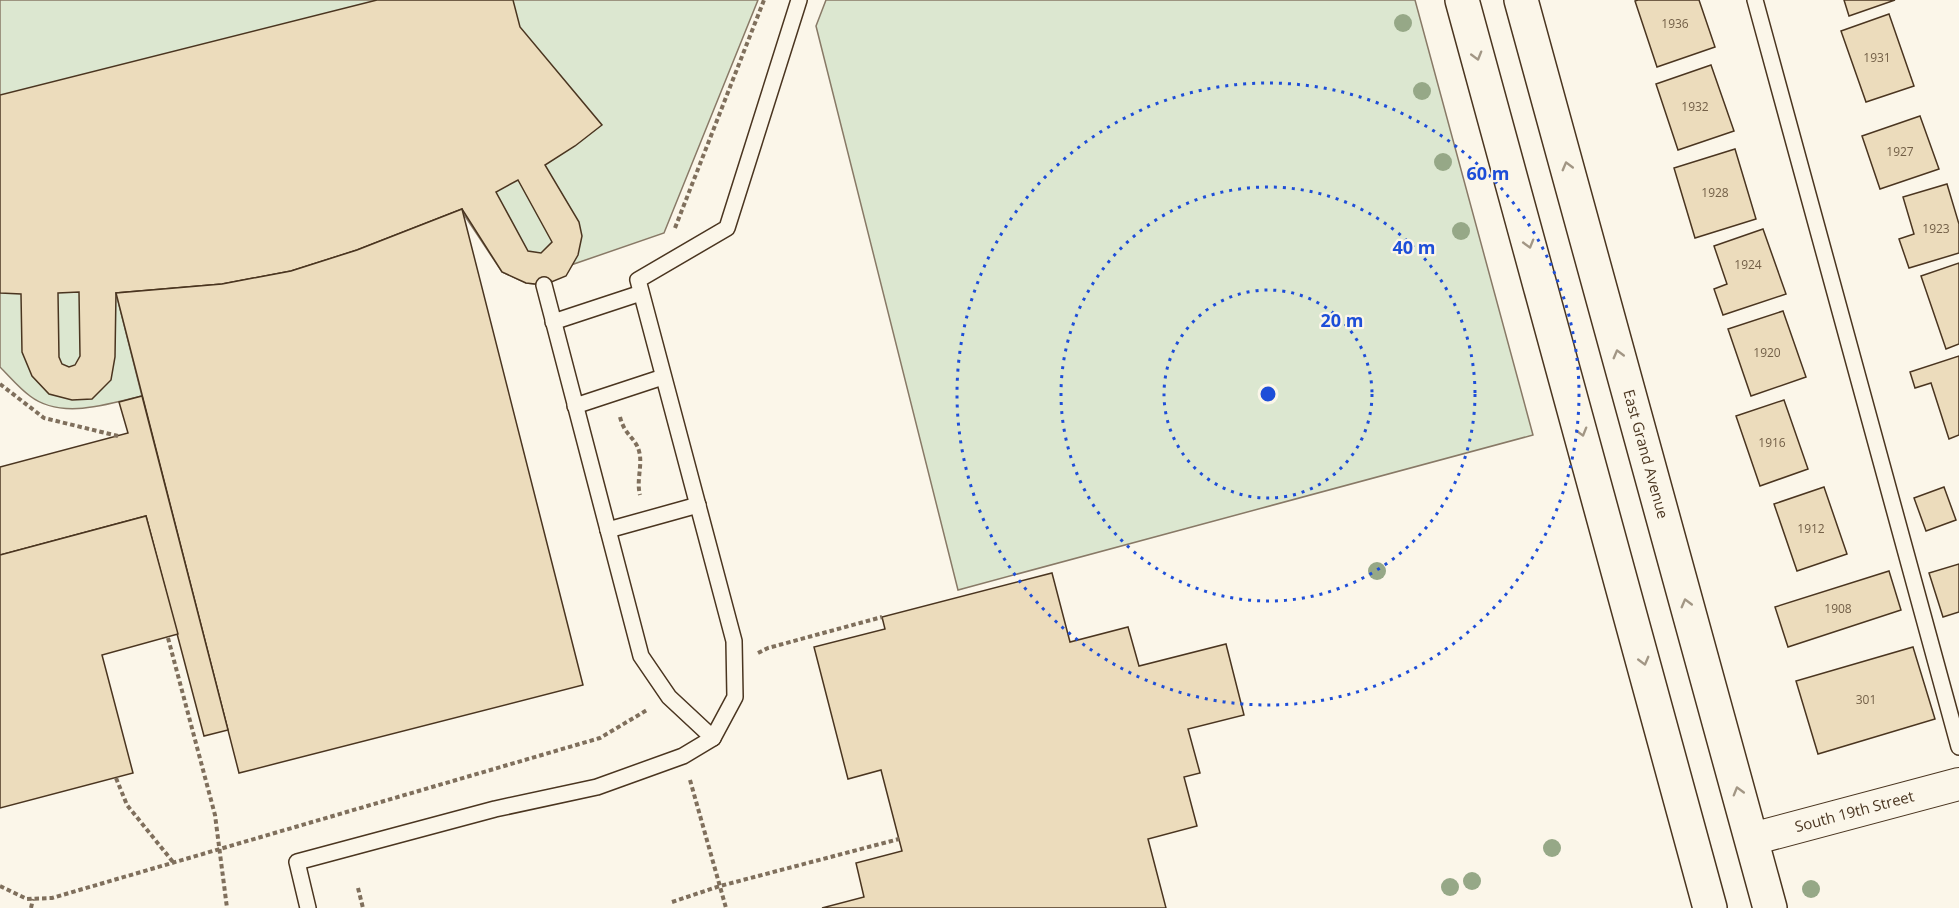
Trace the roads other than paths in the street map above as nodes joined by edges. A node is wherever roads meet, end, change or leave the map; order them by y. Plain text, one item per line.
1 (799, 0) edge
2 (1462, 0) edge
3 (1521, 0) edge
4 (1755, 0) edge
5 (544, 285) dead end
6 (641, 293) junction
7 (553, 322) junction
8 (663, 377) junction
9 (575, 406) junction
10 (698, 505) junction
11 (608, 530) junction
12 (714, 738) junction
13 (1959, 747) edge
14 (1959, 784) edge
15 (1752, 839) junction
16 (308, 908) edge
17 (1710, 908) edge
18 (1770, 908) edge

1 - 6 lane
2 -> 17 main road
15 -> 3 main road, East Grand Avenue
4 - 13 lane
5 - 7 lane
6 - 7 lane
6 - 8 lane
7 - 9 lane
8 - 9 lane
8 - 10 lane
9 - 11 lane
10 - 11 lane
10 - 12 lane
11 - 12 lane
12 - 16 lane
14 - 15 street, South 19th Street
15 - 18 main road, East Grand Avenue

